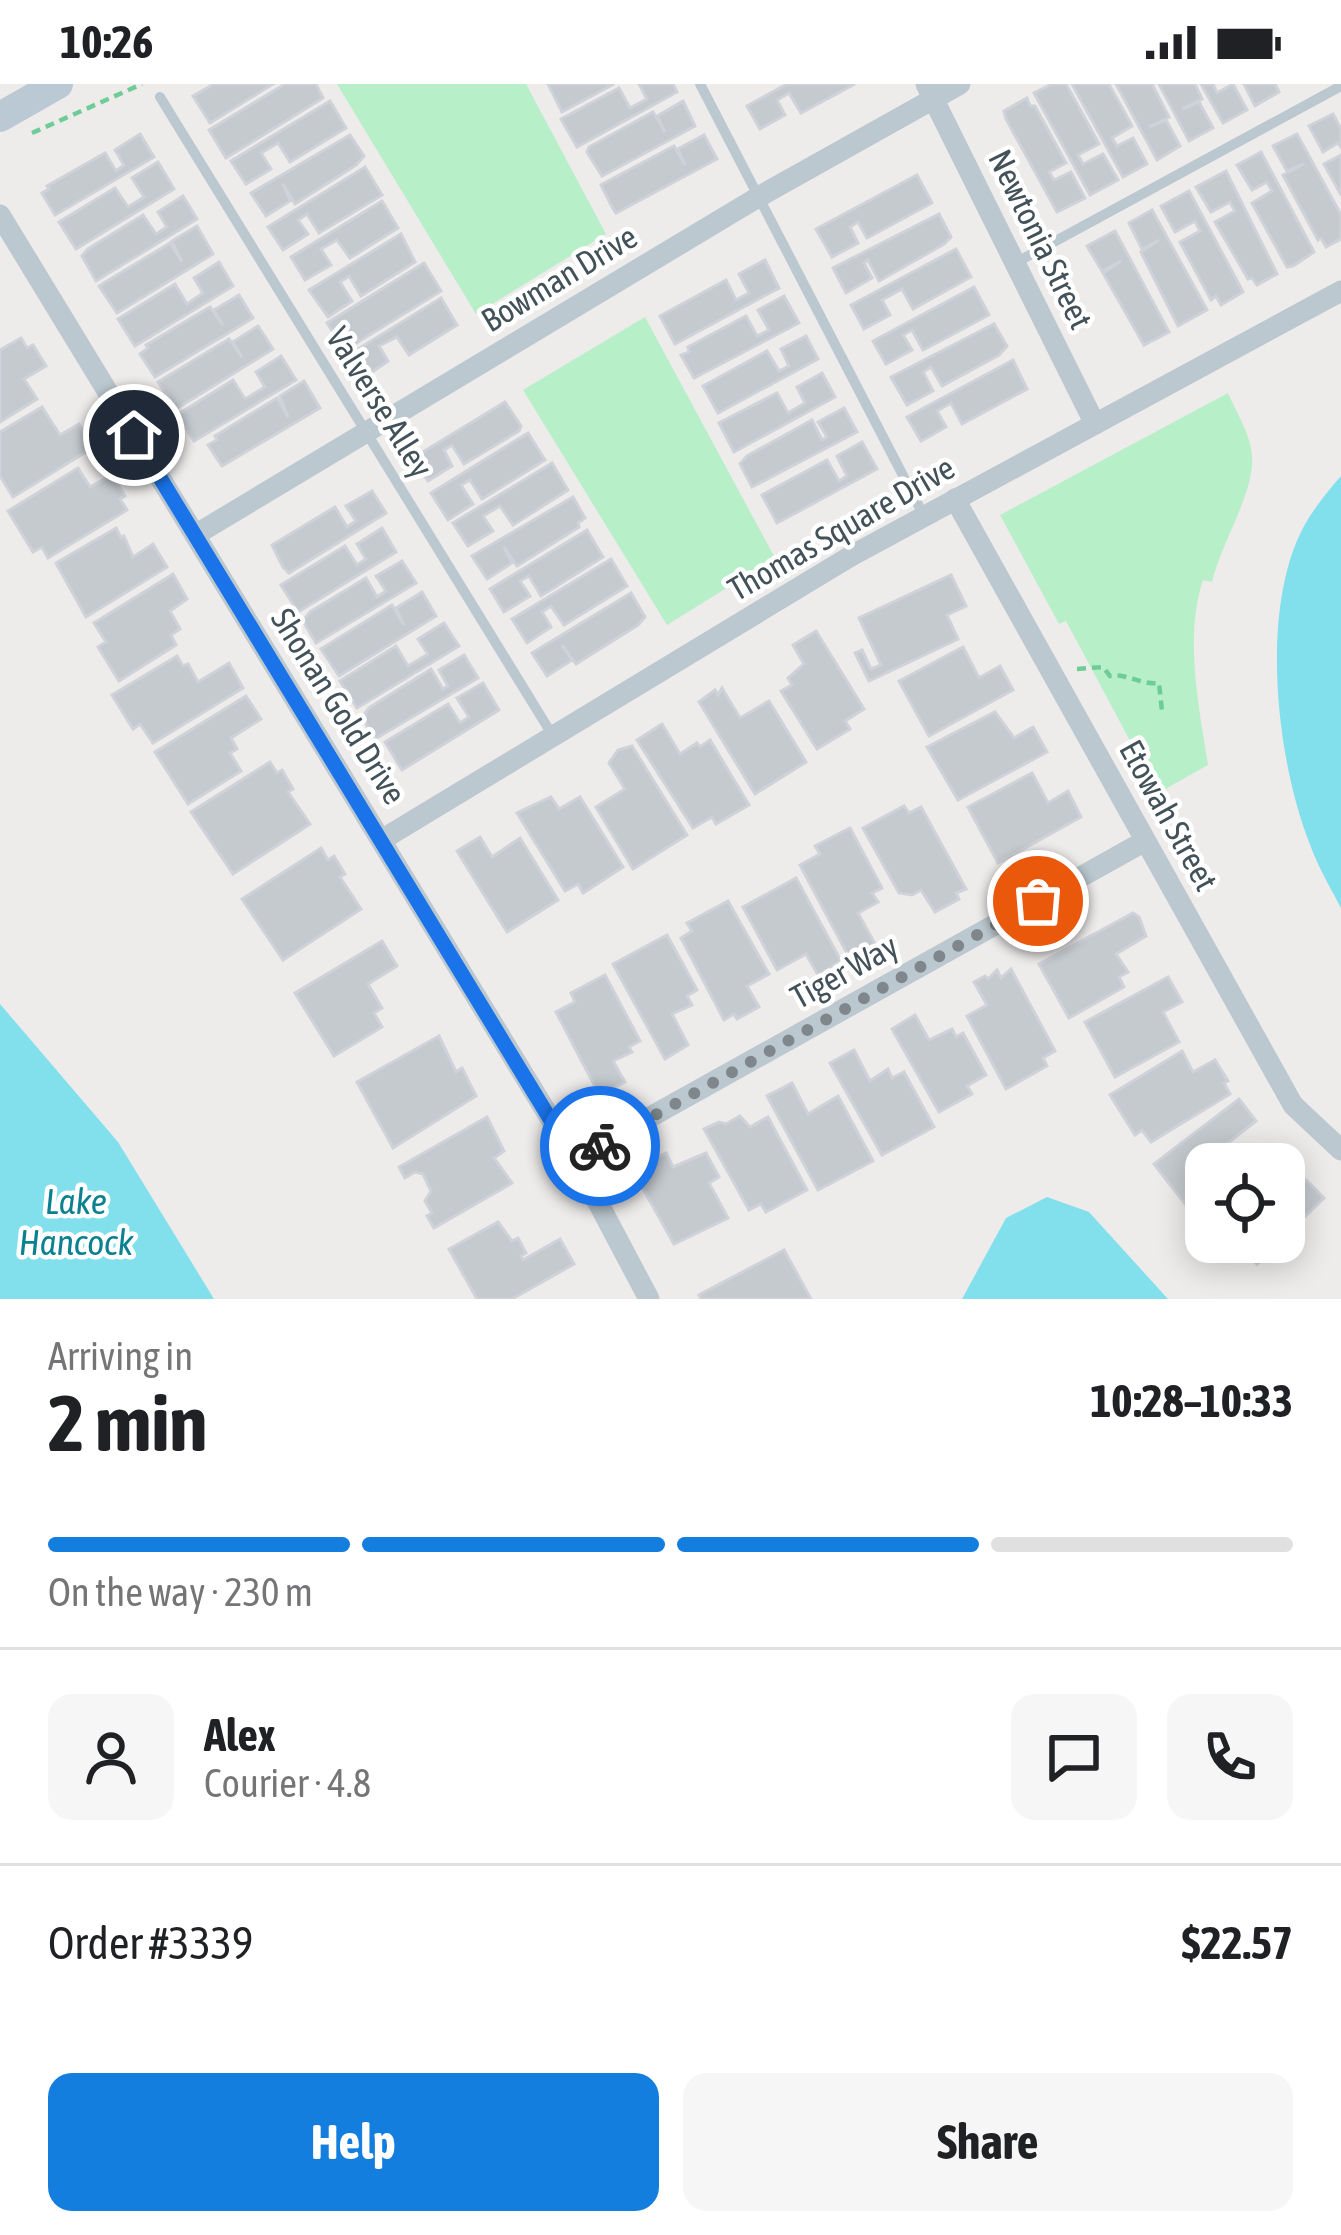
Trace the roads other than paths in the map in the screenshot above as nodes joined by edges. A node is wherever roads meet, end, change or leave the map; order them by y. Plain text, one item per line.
1 (58, 84) edge
2 (700, 84) edge
3 (960, 84) edge
4 (1341, 86) edge
5 (930, 91) edge
6 (160, 98) dead end
7 (7, 129) edge
8 (760, 196) junction
9 (0, 214) edge
10 (1016, 262) junction
11 (1341, 291) edge
12 (1095, 424) junction
13 (368, 432) junction
14 (955, 499) junction
15 (924, 515) junction
16 (196, 535) junction
17 (553, 736) junction
18 (383, 839) junction
19 (1145, 841) junction
20 (1341, 1150) edge
21 (575, 1160) junction
22 (649, 1299) edge

1 - 7 main road
2 - 8 lane
3 - 5 street, Bowman Drive
4 - 10 lane
5 - 8 street, Bowman Drive
5 - 10 street, Newtonia Street
6 - 13 lane, Valverse Alley
8 - 13 street, Bowman Drive
8 - 15 lane
9 - 16 street, Shonan Gold Drive
10 - 12 street, Newtonia Street
11 - 12 street, Thomas Square Drive
12 - 14 street, Thomas Square Drive
13 - 16 street, Bowman Drive
13 - 17 lane, Valverse Alley
14 - 15 street, Thomas Square Drive
14 - 19 street, Etowah Street
15 - 17 street, Thomas Square Drive
16 - 18 street, Shonan Gold Drive
17 - 18 street, Thomas Square Drive
18 - 21 street, Shonan Gold Drive
19 - 20 street, Etowah Street
19 - 21 street, Tiger Way
21 - 22 street, Shonan Gold Drive

